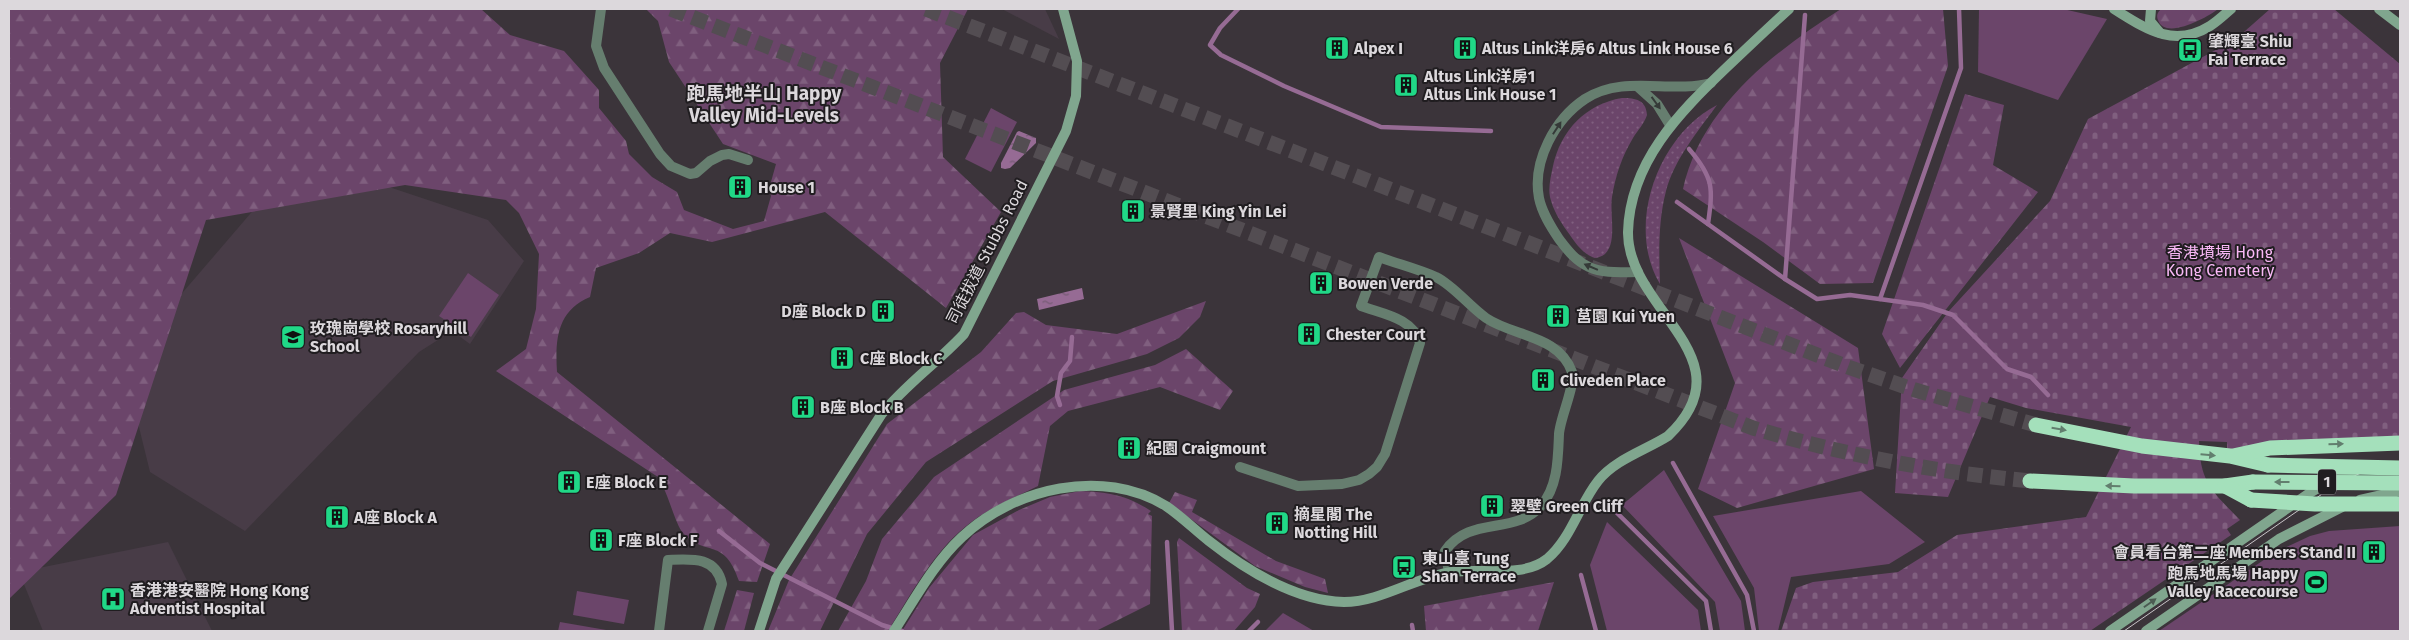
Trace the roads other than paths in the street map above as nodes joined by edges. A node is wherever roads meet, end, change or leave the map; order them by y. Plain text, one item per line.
1 (601, 9) edge
2 (1063, 9) edge
3 (1790, 9) edge
4 (2114, 9) edge
5 (2151, 9) edge
6 (2231, 9) edge
7 (2379, 9) edge
8 (2400, 25) edge
9 (2163, 35) junction
10 (1711, 82) junction
11 (1636, 85) junction
12 (1670, 125) junction
13 (748, 160) dead end
14 (1638, 272) junction
15 (2036, 425) tunnel mouth
16 (2400, 443) edge
17 (2230, 456) junction
18 (2400, 461) edge
19 (1240, 467) dead end
20 (2400, 468) edge
21 (2030, 481) tunnel mouth
22 (2400, 483) edge
23 (2224, 486) junction
24 (2400, 491) edge
25 (2400, 504) edge
26 (1449, 572) junction
27 (660, 631) edge
28 (708, 631) edge
29 (759, 631) edge
30 (894, 631) edge
31 (2110, 631) edge
32 (2146, 631) edge

1 - 13 street
2 - 29 main road, 司徒拔道 Stubbs Road
3 - 10 main road
4 - 9 main road
5 - 9 main road
6 - 9 main road
7 - 8 main road
10 - 11 street
10 - 12 main road
11 -> 12 street
14 -> 11 street
12 - 14 main road
14 - 26 main road
15 -> 17 highway, 1
17 -> 16 highway
17 - 20 highway, 1, bridge
31 -> 18 main road
19 - 26 street
23 -> 21 highway, 1
22 -> 23 highway, 1, bridge
23 - 25 highway, bridge
24 - 32 main road
26 - 30 main road
27 - 28 street

